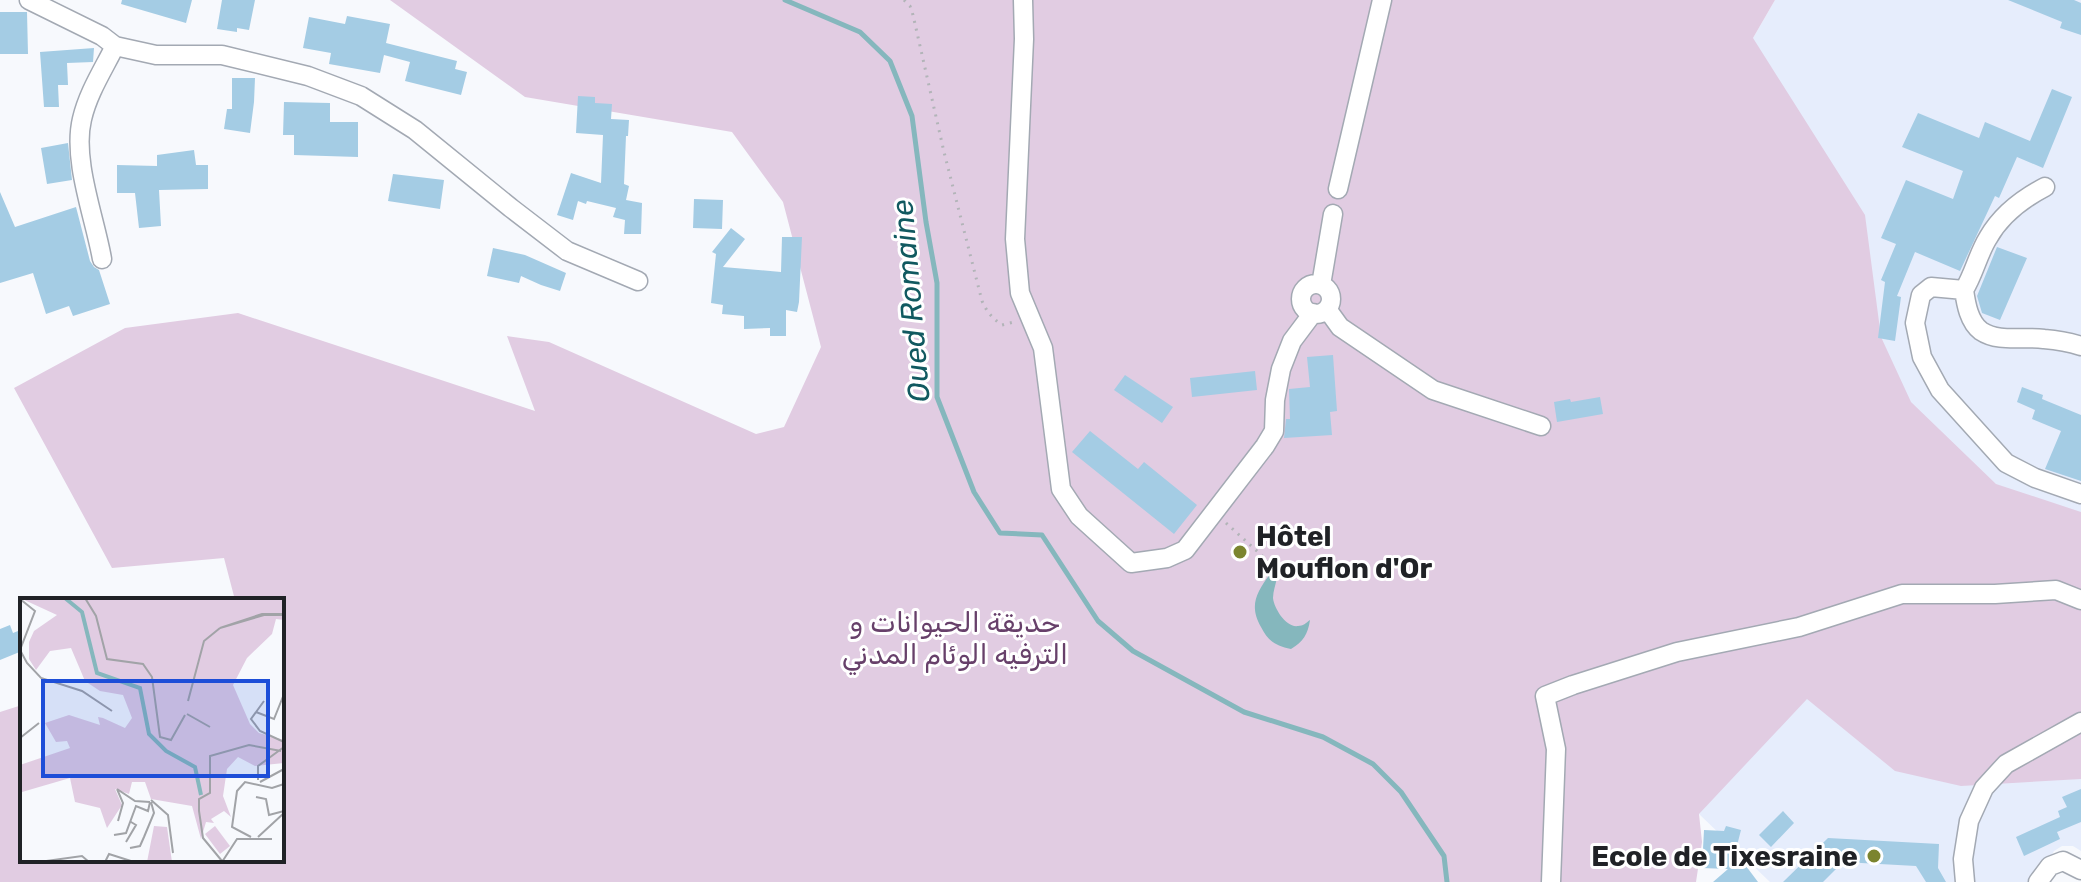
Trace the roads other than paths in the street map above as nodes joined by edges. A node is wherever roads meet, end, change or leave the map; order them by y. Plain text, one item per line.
1 (29, 0) edge
2 (1023, 0) edge
3 (1382, 0) edge
4 (115, 46) junction
5 (2045, 187) dead end
6 (1338, 189) dead end
7 (1333, 214) dead end
8 (102, 259) dead end
9 (638, 281) dead end
10 (1964, 290) junction
11 (1320, 311) junction
12 (2081, 346) edge
13 (1541, 426) dead end
14 (2081, 494) edge
15 (2081, 600) edge
16 (2081, 722) edge
17 (2081, 870) edge
18 (1551, 882) edge
19 (1965, 882) edge
20 (2038, 882) edge

1 - 4 street
2 - 11 street
3 - 6 street
4 - 8 street
4 - 9 street
5 - 10 street
7 - 11 street
10 - 12 street
10 - 14 street
11 - 13 street
15 - 18 street
16 - 19 street
17 - 20 street

